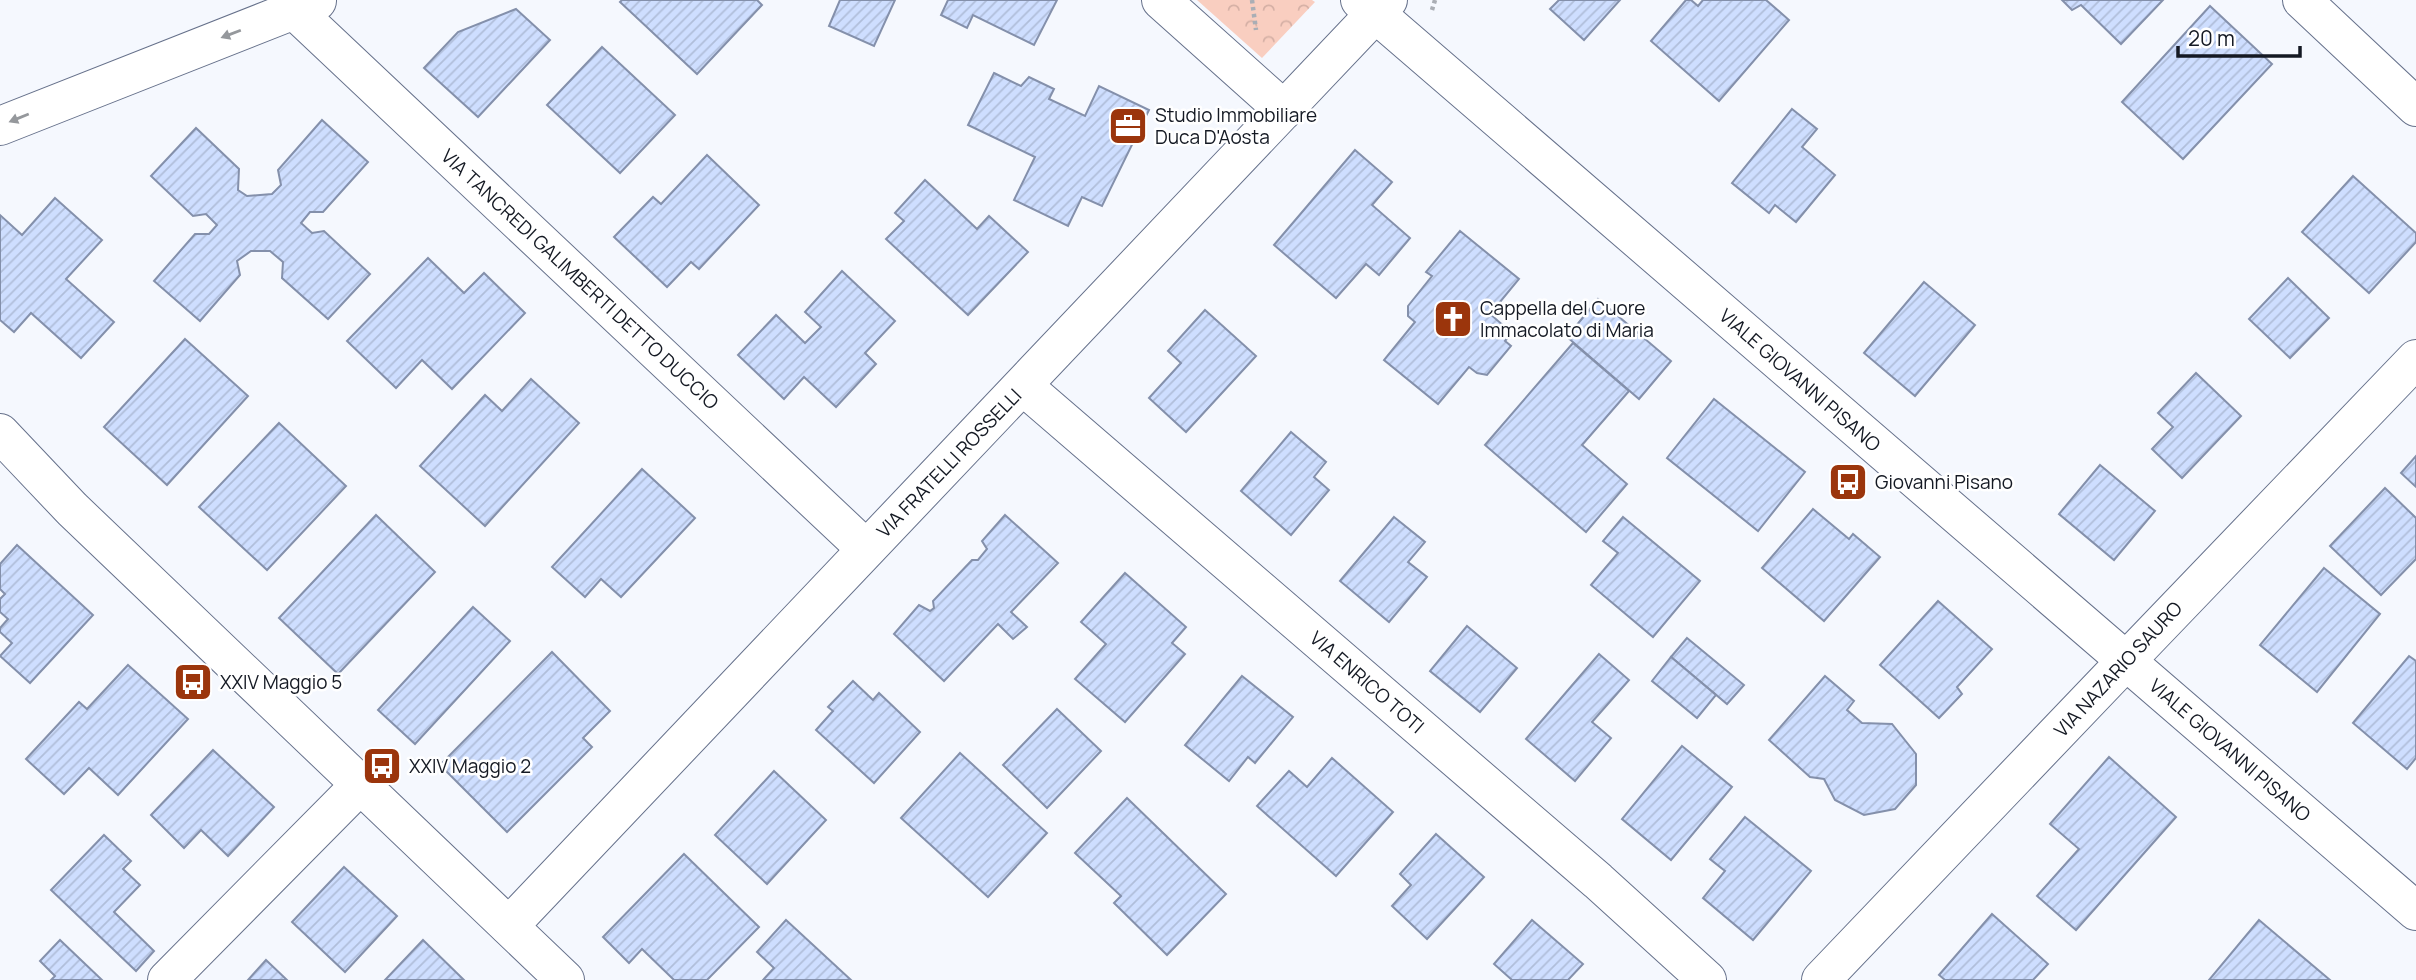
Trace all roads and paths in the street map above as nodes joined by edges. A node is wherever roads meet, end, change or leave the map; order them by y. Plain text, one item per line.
1 (1161, 0) edge
2 (2302, 0) edge
3 (307, 5) edge
4 (1375, 5) edge
5 (2416, 107) edge
6 (1284, 110) junction
7 (0, 126) edge
8 (2416, 359) edge
9 (1023, 386) junction
10 (0, 433) edge
11 (0, 451) edge
12 (72, 509) junction
13 (866, 549) junction
14 (2125, 660) junction
15 (360, 785) junction
16 (2416, 911) edge
17 (509, 926) junction
18 (167, 980) edge
19 (565, 980) edge
20 (1707, 980) edge
21 (1821, 980) edge

1 - 6 street
2 - 5 street
3 -> 7 street
3 - 13 street, VIA TANCREDI GALIMBERTI DETTO DUCCIO
4 - 6 street, VIA FRATELLI ROSSELLI
4 - 14 street, VIALE GIOVANNI PISANO
6 - 9 street, VIA FRATELLI ROSSELLI
8 - 14 street, VIA NAZARIO SAURO
9 - 13 street, VIA FRATELLI ROSSELLI
9 - 20 street, VIA ENRICO TOTI
10 - 12 street
11 - 12 street
12 - 15 street
13 - 17 street, VIA FRATELLI ROSSELLI
14 - 16 street, VIALE GIOVANNI PISANO
14 - 21 street, VIA NAZARIO SAURO
15 - 17 street
15 - 18 street
17 - 19 street

